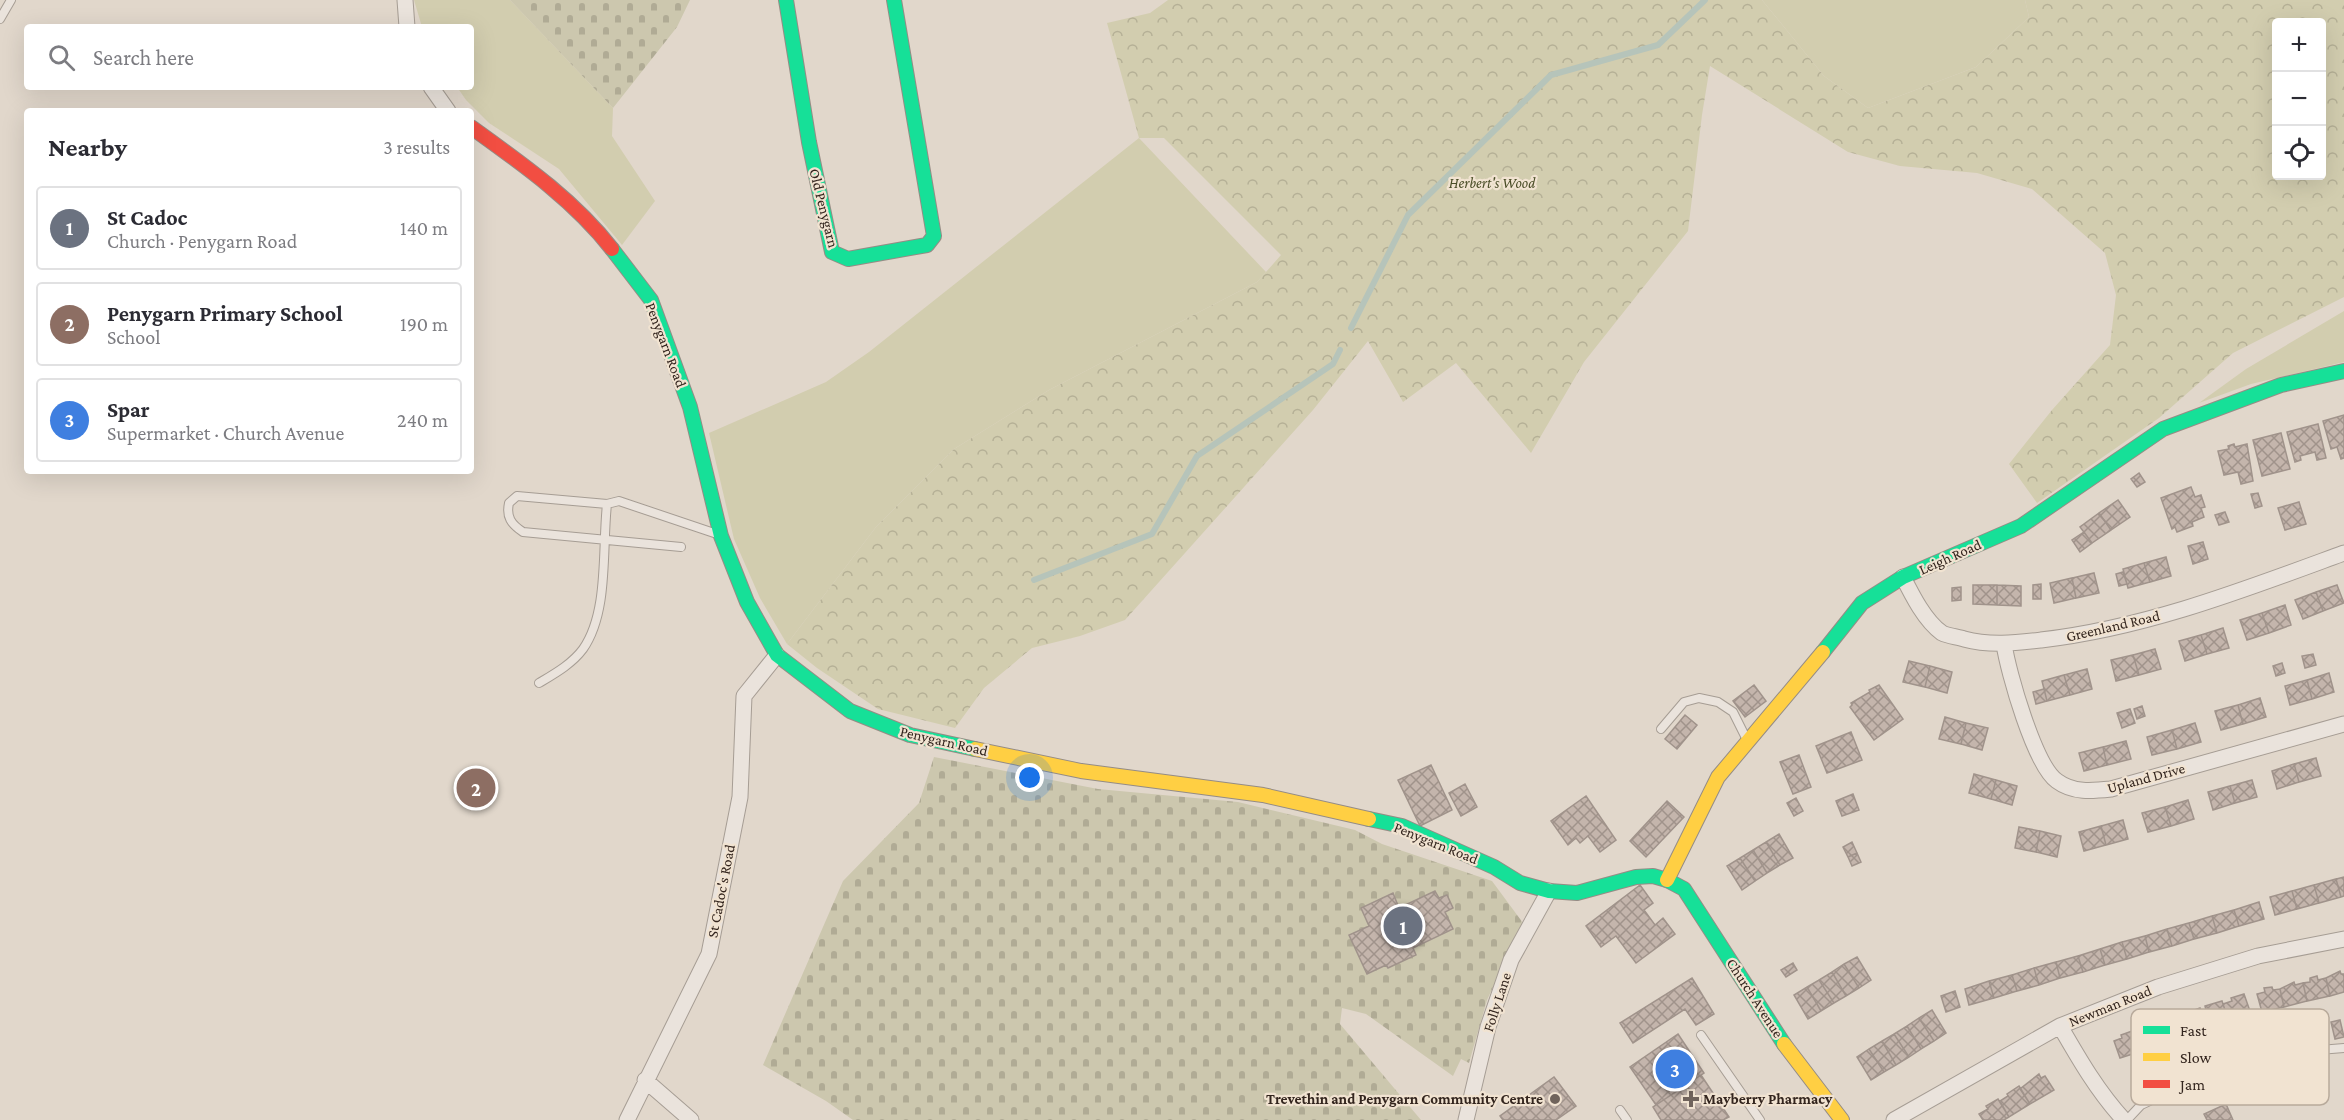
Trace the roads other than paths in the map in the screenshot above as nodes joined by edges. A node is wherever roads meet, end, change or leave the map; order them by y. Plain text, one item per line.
1 (11, 0) edge
2 (405, 0) edge
3 (786, 0) edge
4 (894, 0) edge
5 (0, 19) edge
6 (407, 24) edge
7 (433, 90) edge
8 (446, 108) edge
9 (474, 130) edge
10 (2344, 371) edge
11 (607, 504) junction
12 (721, 536) junction
13 (604, 540) junction
14 (681, 547) dead end
15 (2344, 553) edge
16 (1903, 577) junction
17 (2004, 644) junction
18 (777, 655) junction
19 (539, 683) dead end
20 (2344, 724) edge
21 (1661, 729) dead end
22 (1747, 740) junction
23 (1667, 880) junction
24 (1549, 891) junction
25 (2344, 939) edge
26 (2060, 1026) junction
27 (1701, 1035) dead end
28 (2344, 1048) edge
29 (2329, 1049) edge
30 (645, 1080) junction
31 (2141, 1105) edge
32 (1620, 1110) dead end
33 (627, 1120) edge
34 (691, 1120) edge
35 (1466, 1120) edge
36 (1627, 1120) edge
37 (1760, 1120) edge
38 (1842, 1120) edge
39 (1894, 1120) edge
40 (2125, 1120) edge

1 - 5 lane
2 - 6 street
3 - 4 street, Old Penygarn
7 - 8 street
9 - 12 street, Penygarn Road
10 - 16 street, Leigh Road
11 - 12 lane
11 - 13 lane
11 - 13 lane
12 - 18 street, Penygarn Road
13 - 14 lane
13 - 19 lane
15 - 17 street, Greenland Road
16 - 17 street, Greenland Road
16 - 22 street, Leigh Road
17 - 20 street, Upland Drive
18 - 24 street, Penygarn Road
18 - 30 street, St Cadoc's Road
21 - 22 lane
22 - 23 street, Leigh Road
23 - 24 street, Penygarn Road
23 - 38 street, Church Avenue
24 - 35 street, Folly Lane
25 - 26 street, Newman Road
26 - 39 street, Newman Road
26 - 40 street
27 - 37 lane
28 - 29 lane
30 - 33 street, St Cadoc's Road
30 - 34 street
31 - 40 lane
32 - 36 lane

